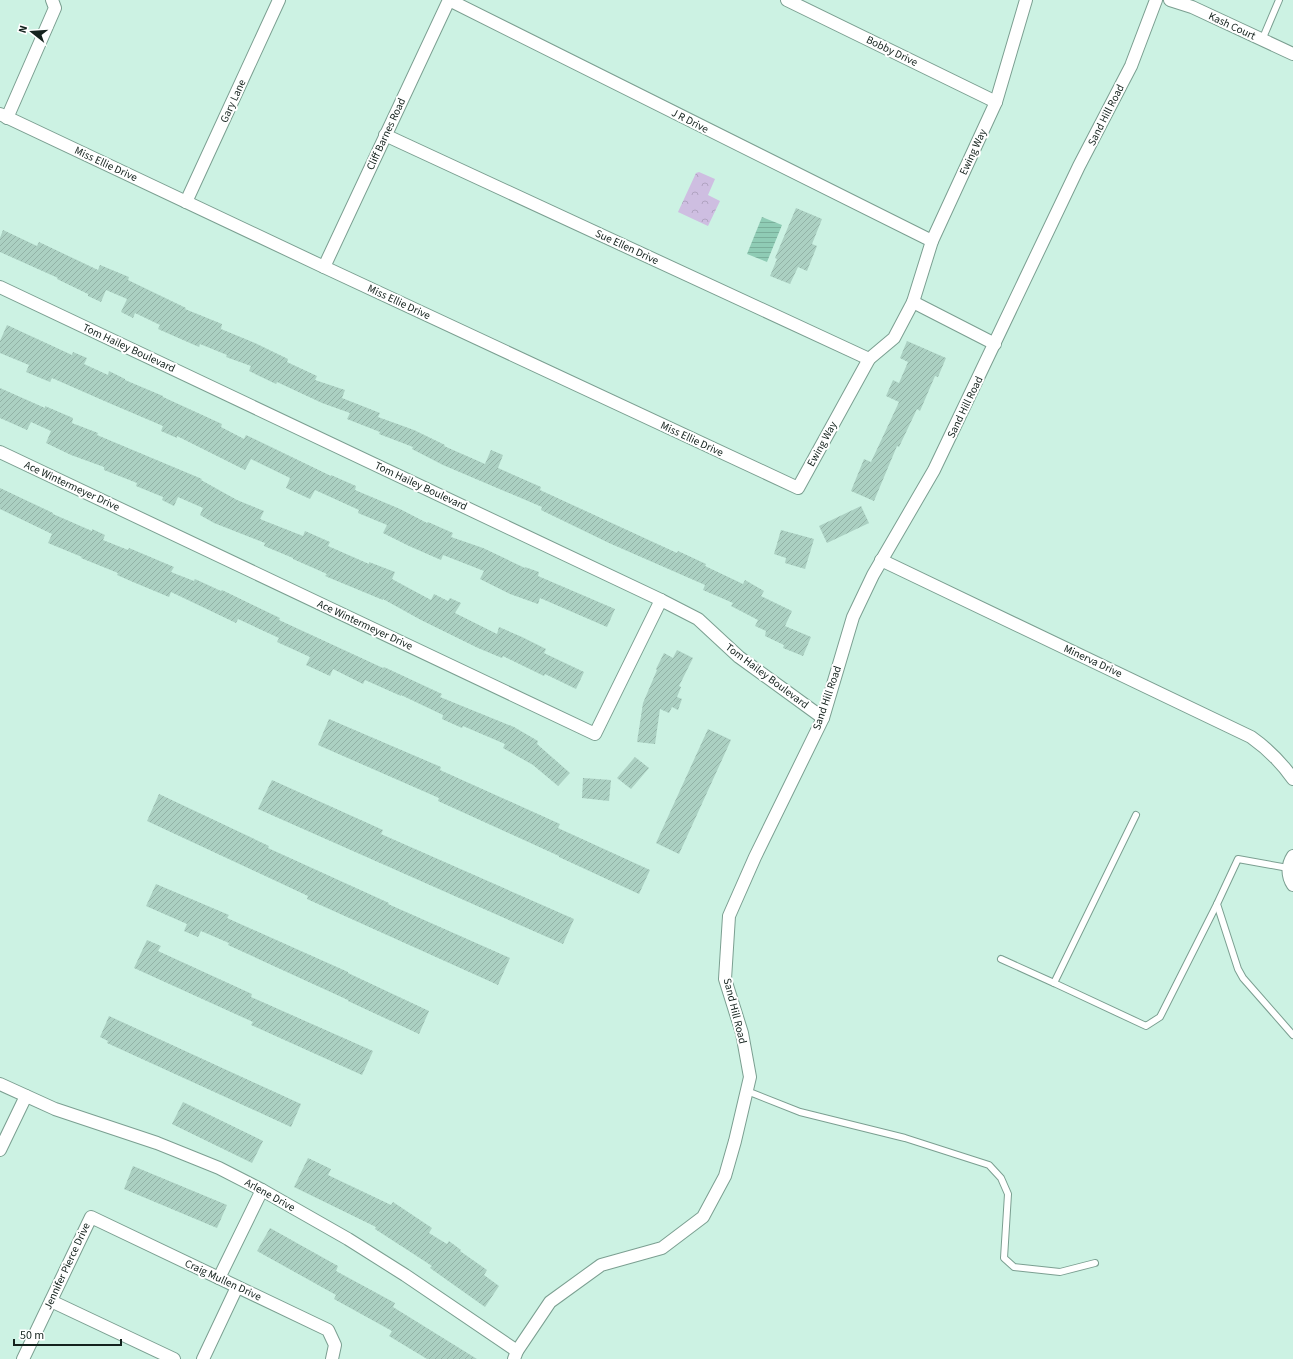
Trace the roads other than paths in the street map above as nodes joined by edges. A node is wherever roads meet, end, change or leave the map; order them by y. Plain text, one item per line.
1 (52, 0) edge
2 (279, 0) edge
3 (449, 0) edge
4 (787, 0) edge
5 (1026, 0) edge
6 (1156, 0) edge
7 (1170, 0) edge
8 (1279, 0) edge
9 (1194, 4) edge
10 (1262, 40) junction
11 (1293, 54) edge
12 (996, 102) junction
13 (4, 116) edge
14 (386, 135) junction
15 (186, 202) junction
16 (932, 241) junction
17 (324, 267) junction
18 (0, 286) edge
19 (913, 302) junction
20 (995, 344) junction
21 (868, 359) junction
22 (0, 452) edge
23 (798, 488) joint
24 (881, 560) junction
25 (661, 600) junction
26 (823, 718) junction
27 (1293, 779) edge
28 (1136, 815) dead end
29 (1293, 856) edge
30 (1288, 868) junction
31 (1293, 885) edge
32 (1217, 904) junction
33 (1001, 959) dead end
34 (1054, 983) junction
35 (1293, 1035) edge
36 (0, 1084) edge
37 (747, 1091) junction
38 (26, 1096) junction
39 (0, 1150) edge
40 (262, 1190) junction
41 (91, 1217) joint
42 (1095, 1263) dead end
43 (219, 1278) junction
44 (237, 1287) junction
45 (51, 1301) junction
46 (516, 1355) edge
47 (23, 1359) edge
48 (174, 1359) edge
49 (203, 1359) edge
50 (332, 1359) edge

1 - 13 street
2 - 15 street, Gary Lane
3 - 14 street, Cliff Barnes Road
3 - 16 street, J R Drive
4 - 12 street, Bobby Drive
5 - 12 street, Ewing Way
6 - 20 street, Sand Hill Road
7 - 9 street, Kash Court
8 - 10 lane
9 - 10 street, Kash Court
10 - 11 street, Kash Court
12 - 16 street, Ewing Way
13 - 15 street, Miss Ellie Drive
14 - 17 street, Cliff Barnes Road
14 - 21 street, Sue Ellen Drive
15 - 17 street, Miss Ellie Drive
16 - 19 street, Ewing Way
17 - 23 street, Miss Ellie Drive
18 - 25 street, Tom Hailey Boulevard
19 - 20 street
19 - 21 street, Ewing Way
20 - 24 street, Sand Hill Road
21 - 23 street, Ewing Way
22 - 25 street, Ace Wintermeyer Drive
24 - 26 street, Sand Hill Road
24 - 27 street, Minerva Drive
25 - 26 street, Tom Hailey Boulevard
26 - 37 street, Sand Hill Road
28 - 34 lane
29 - 30 street
30 - 31 street
30 - 32 lane
32 - 34 lane
32 - 35 lane
33 - 34 lane
36 - 38 street, Arlene Drive
37 - 42 lane
37 - 46 street, Sand Hill Road
38 - 39 street
38 - 40 street, Arlene Drive
40 - 43 street
40 - 46 street, Arlene Drive
41 - 43 street, Craig Mullen Drive
41 - 45 street, Jennifer Pierce Drive
43 - 44 street, Craig Mullen Drive
44 - 49 street
44 - 50 street, Craig Mullen Drive
45 - 47 street, Jennifer Pierce Drive
45 - 48 street

